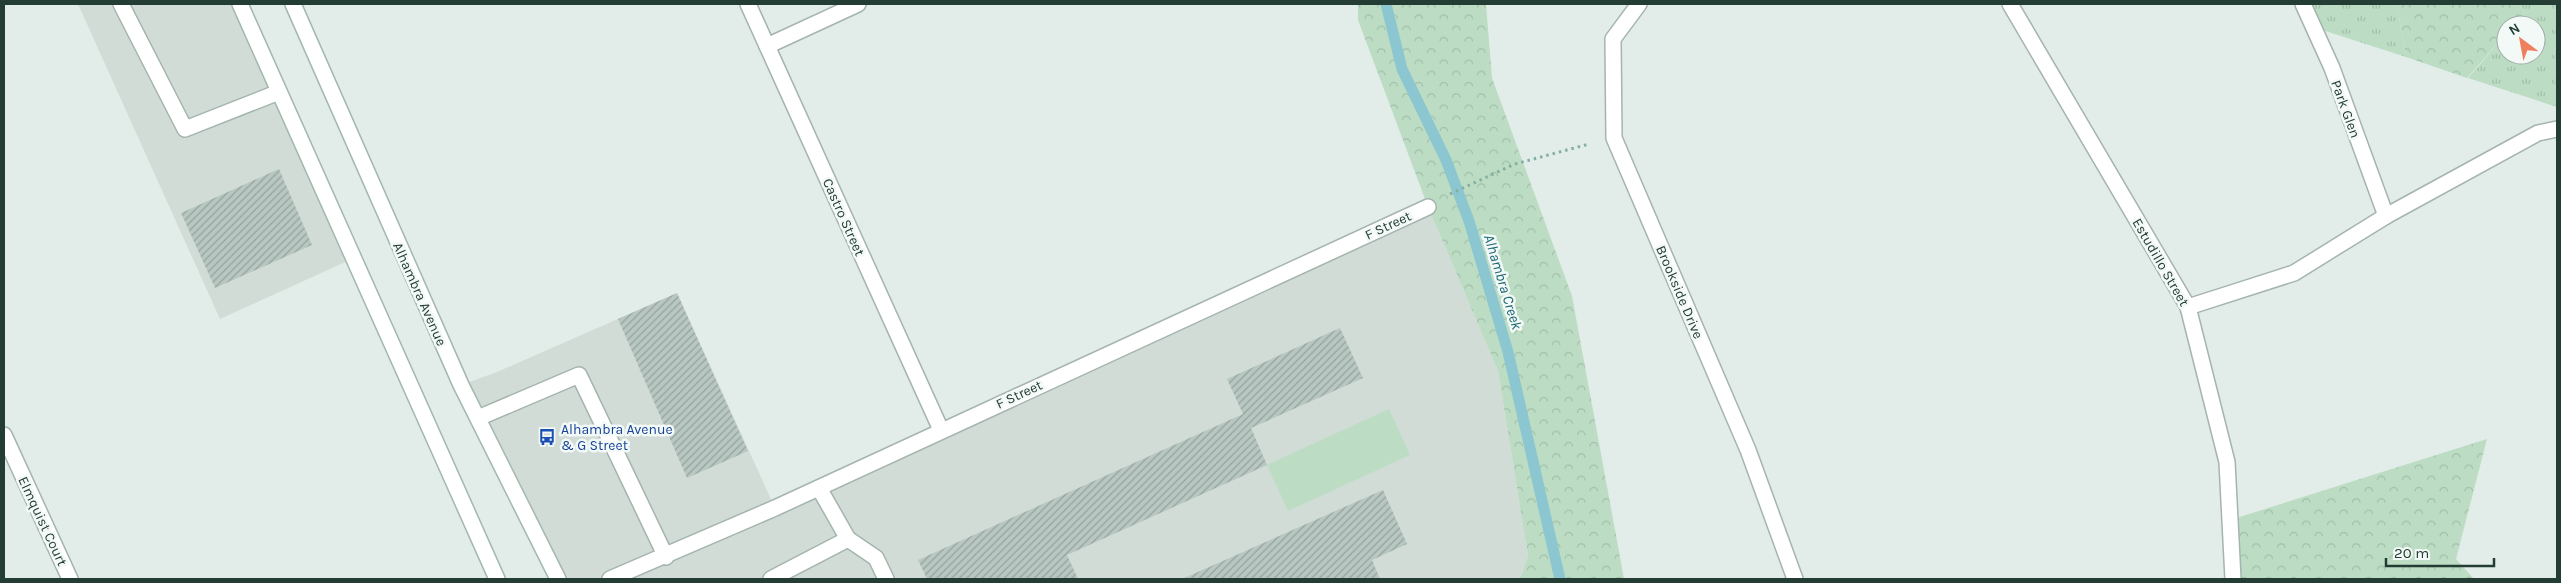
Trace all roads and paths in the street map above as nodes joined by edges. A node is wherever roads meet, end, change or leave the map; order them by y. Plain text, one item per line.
1 (121, 4) edge
2 (240, 4) edge
3 (293, 4) edge
4 (748, 4) edge
5 (858, 4) edge
6 (1638, 4) edge
7 (2010, 4) edge
8 (2303, 4) edge
9 (767, 46) junction
10 (279, 92) junction
11 (2557, 129) edge
12 (1614, 138) junction
13 (1428, 207) joint
14 (2386, 216) junction
15 (2188, 307) junction
16 (478, 418) junction
17 (940, 430) junction
18 (4, 435) edge
19 (819, 488) junction
20 (848, 539) junction
21 (666, 556) junction
22 (70, 579) edge
23 (497, 579) edge
24 (558, 579) edge
25 (610, 579) edge
26 (771, 579) edge
27 (886, 579) edge
28 (1795, 579) edge
29 (2233, 579) edge

1 - 10 street
2 - 10 street
3 - 16 street, Alhambra Avenue
4 - 9 street, Castro Street
5 - 9 street
6 - 12 street, Brookside Drive
7 - 15 street, Estudillo Street
8 - 14 street, Park Glen
9 - 17 street, Castro Street
10 - 23 street
11 - 14 street
12 - 13 path
12 - 28 street, Brookside Drive
13 - 17 street, F Street
14 - 15 street
15 - 29 street, Estudillo Street
16 - 21 street
16 - 24 street, Alhambra Avenue
17 - 19 street, F Street
18 - 22 street, Elmquist Court
19 - 20 street
19 - 21 street, F Street
20 - 26 street
20 - 27 street
21 - 25 street, F Street

